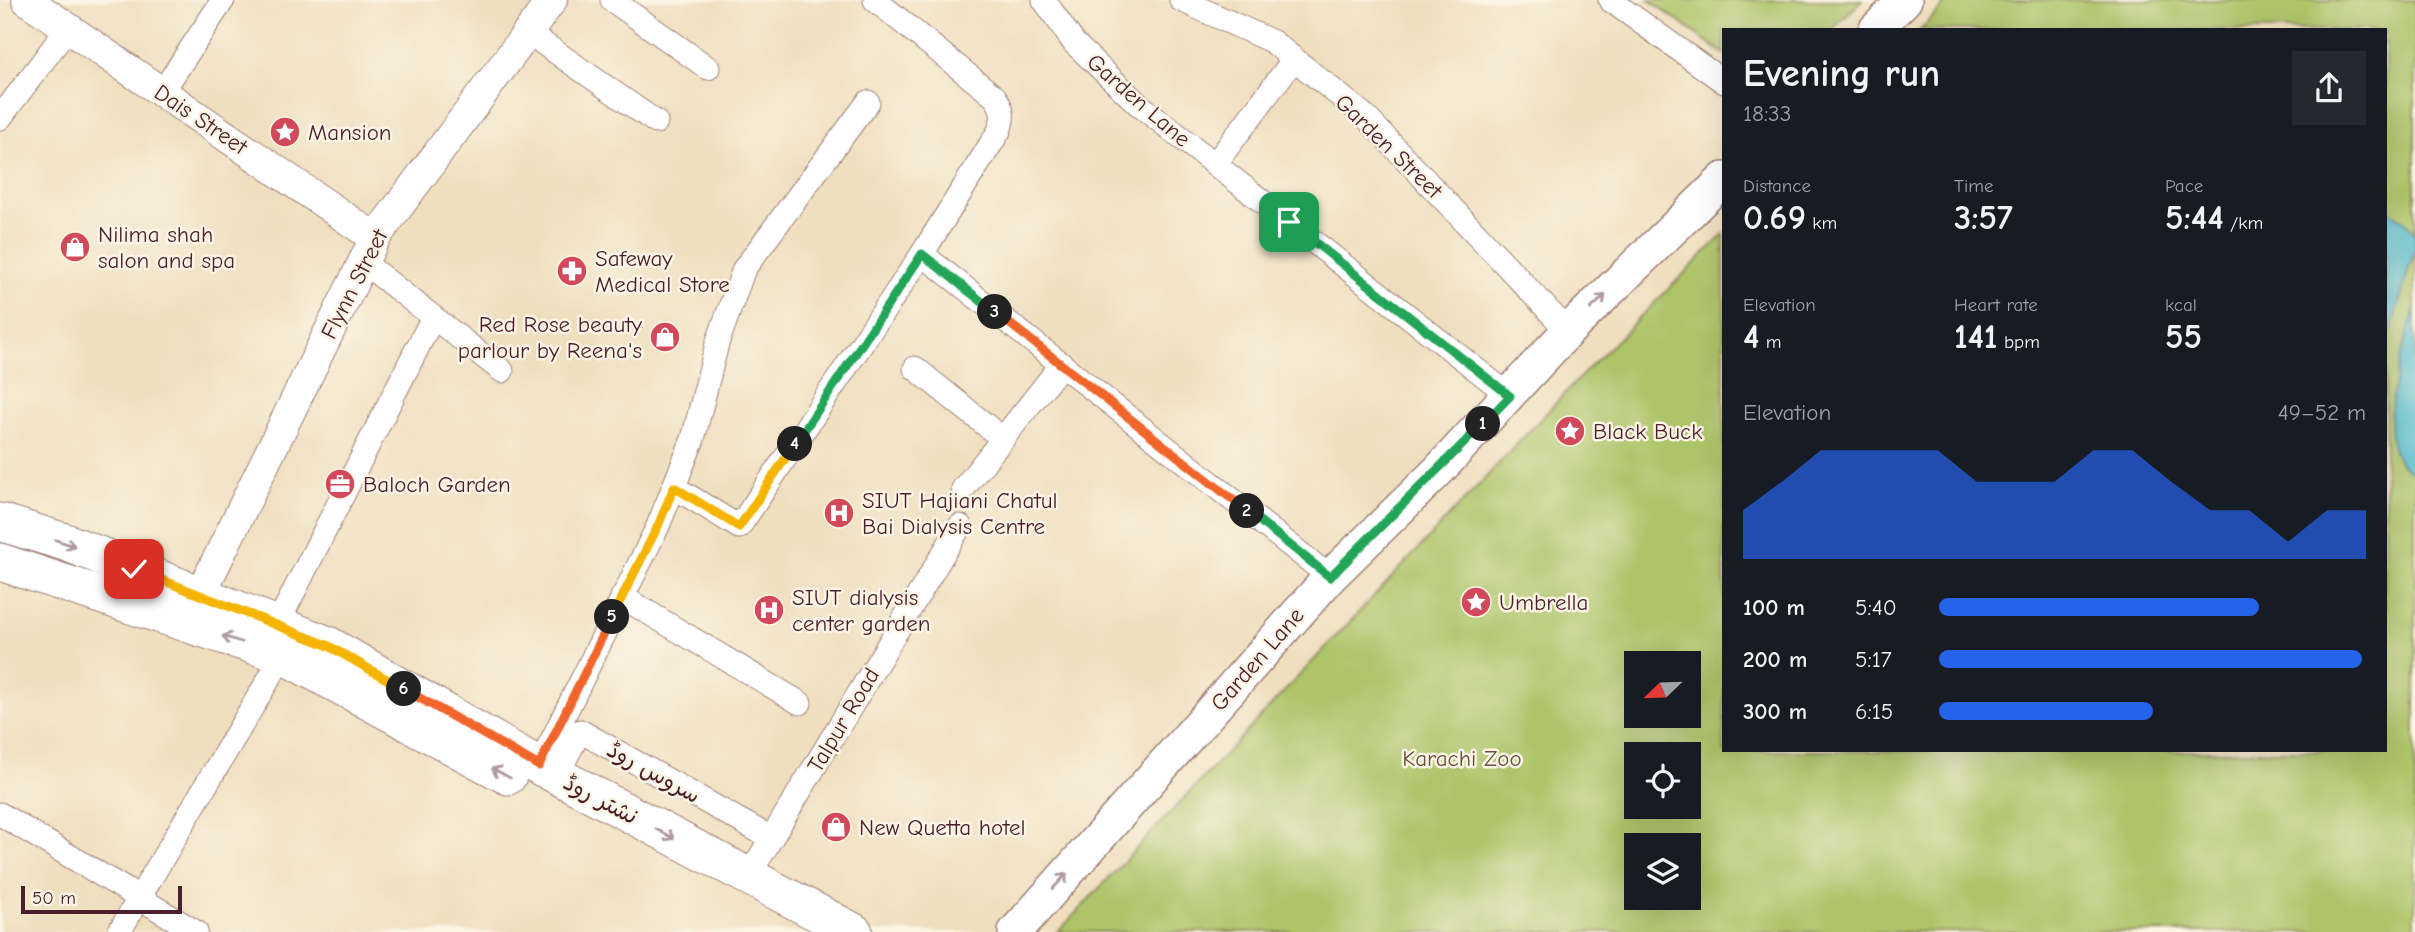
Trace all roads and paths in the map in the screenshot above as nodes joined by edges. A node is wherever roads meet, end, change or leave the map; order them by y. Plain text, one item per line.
1 (27, 0) edge
2 (223, 0) edge
3 (612, 0) edge
4 (875, 0) edge
5 (1044, 0) edge
6 (1181, 0) edge
7 (1611, 0) edge
8 (1905, 0) edge
9 (546, 2) edge
10 (68, 28) junction
11 (1877, 28) edge
12 (527, 32) junction
13 (1294, 59) junction
14 (708, 68) dead end
15 (1722, 81) edge
16 (162, 92) junction
17 (867, 102) dead end
18 (0, 118) edge
19 (656, 122) dead end
20 (1214, 164) junction
21 (1722, 181) edge
22 (369, 250) junction
23 (922, 254) junction
24 (433, 317) junction
25 (1568, 331) junction
26 (1062, 364) junction
27 (915, 368) dead end
28 (502, 371) dead end
29 (1510, 396) junction
30 (1003, 439) junction
31 (674, 487) junction
32 (963, 489) dead end
33 (0, 522) edge
34 (960, 527) dead end
35 (0, 562) edge
36 (1330, 577) junction
37 (200, 596) junction
38 (622, 597) junction
39 (285, 638) junction
40 (800, 703) dead end
41 (548, 771) junction
42 (0, 814) edge
43 (772, 838) junction
44 (748, 877) junction
45 (139, 898) junction
46 (119, 932) edge
47 (196, 932) edge
48 (799, 932) edge
49 (854, 932) edge
50 (1015, 932) edge

1 - 10 street, Dais Street
2 - 16 street
3 - 14 street
4 - 23 street
5 - 20 street, Garden Lane
6 - 13 street, Garden Street
7 - 15 street
8 - 11 main road
9 - 12 street, Flynn Street
10 - 16 street, Dais Street
10 - 18 street
12 - 19 street
12 - 22 street, Flynn Street
13 - 20 street
13 - 25 street, Garden Street
16 - 22 street, Dais Street
17 - 31 street
20 - 29 street, Garden Lane
25 -> 21 main road, Garden Lane
22 - 24 street
22 - 37 street, Flynn Street
23 - 26 street
23 - 31 street
24 - 28 street
24 - 39 street
25 - 29 main road, Garden Lane
26 - 30 street
26 - 36 street
27 - 30 street
29 - 36 main road, Garden Lane
30 - 32 street
31 - 38 street
33 -> 37 main road, نشتر روڈ
34 - 43 street, Talpur Road
39 -> 35 main road, نشتر روڈ
50 -> 36 main road, Garden Lane
37 - 39 main road, نشتر روڈ
38 - 40 street
38 - 41 street
39 - 41 main road, نشتر روڈ
39 - 45 street
48 -> 39 main road, نشتر روڈ
41 - 43 street, سروس روڈ
41 -> 44 main road, نشتر روڈ
42 - 45 street
43 - 44 street, Talpur Road
44 - 49 main road, نشتر روڈ
45 - 46 street
45 - 47 street

